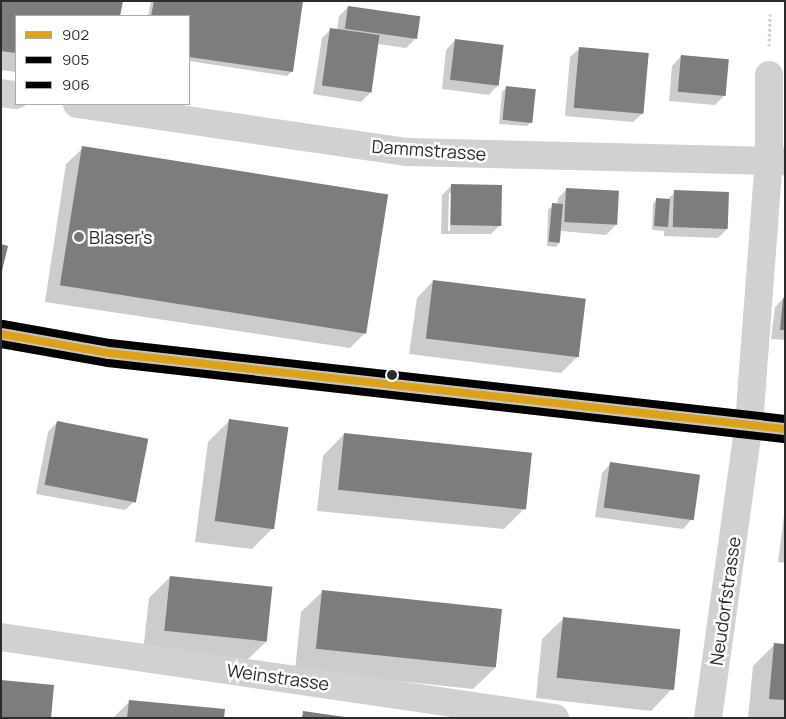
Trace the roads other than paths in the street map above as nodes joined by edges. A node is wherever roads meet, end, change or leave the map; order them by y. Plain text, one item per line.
1 (769, 75) dead end
2 (1, 93) edge
3 (15, 95) edge
4 (84, 105) edge
5 (777, 161) edge
6 (1, 334) edge
7 (749, 424) junction
8 (785, 429) edge
9 (1, 637) edge
10 (556, 718) edge
11 (708, 718) edge

1 - 5 street, Neudorfstrasse
2 - 3 street
4 - 5 street, Dammstrasse
5 - 7 street, Neudorfstrasse
6 - 7 main road
7 - 8 main road
7 - 11 street, Neudorfstrasse
9 - 10 street, Weinstrasse

